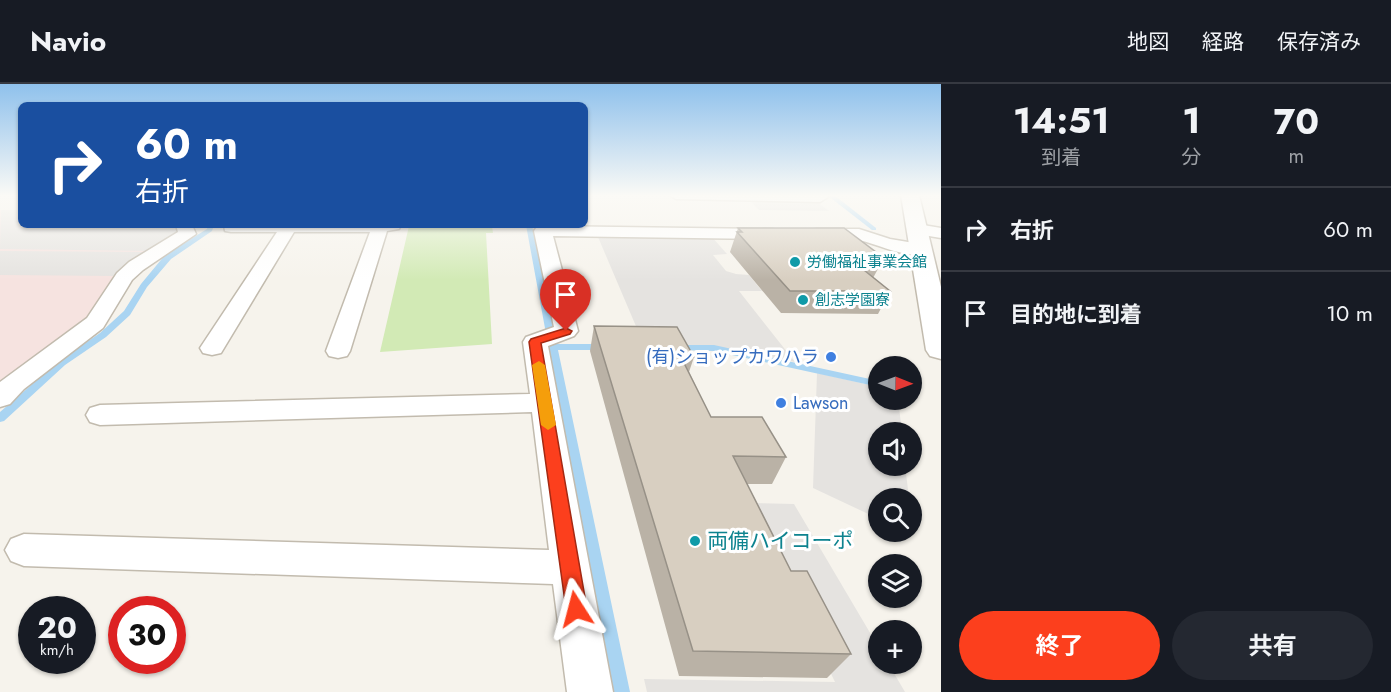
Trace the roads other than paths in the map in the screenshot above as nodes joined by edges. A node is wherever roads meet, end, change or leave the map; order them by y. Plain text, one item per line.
1 (848, 223) edge
2 (916, 223) edge
3 (186, 228) edge
4 (289, 228) edge
5 (385, 228) edge
6 (941, 233) edge
7 (860, 234) junction
8 (919, 239) junction
9 (212, 348) dead end
10 (941, 350) edge
11 (338, 351) dead end
12 (0, 398) edge
13 (545, 403) junction
14 (100, 415) dead end
15 (24, 550) dead end
16 (570, 568) junction
17 (590, 692) edge

1 - 7 street
2 - 8 street
3 - 12 street
4 - 9 street
5 - 11 street
6 - 8 street
7 - 8 street
7 - 13 street
8 - 10 street
13 - 14 street
13 - 16 street
15 - 16 street
16 - 17 street

